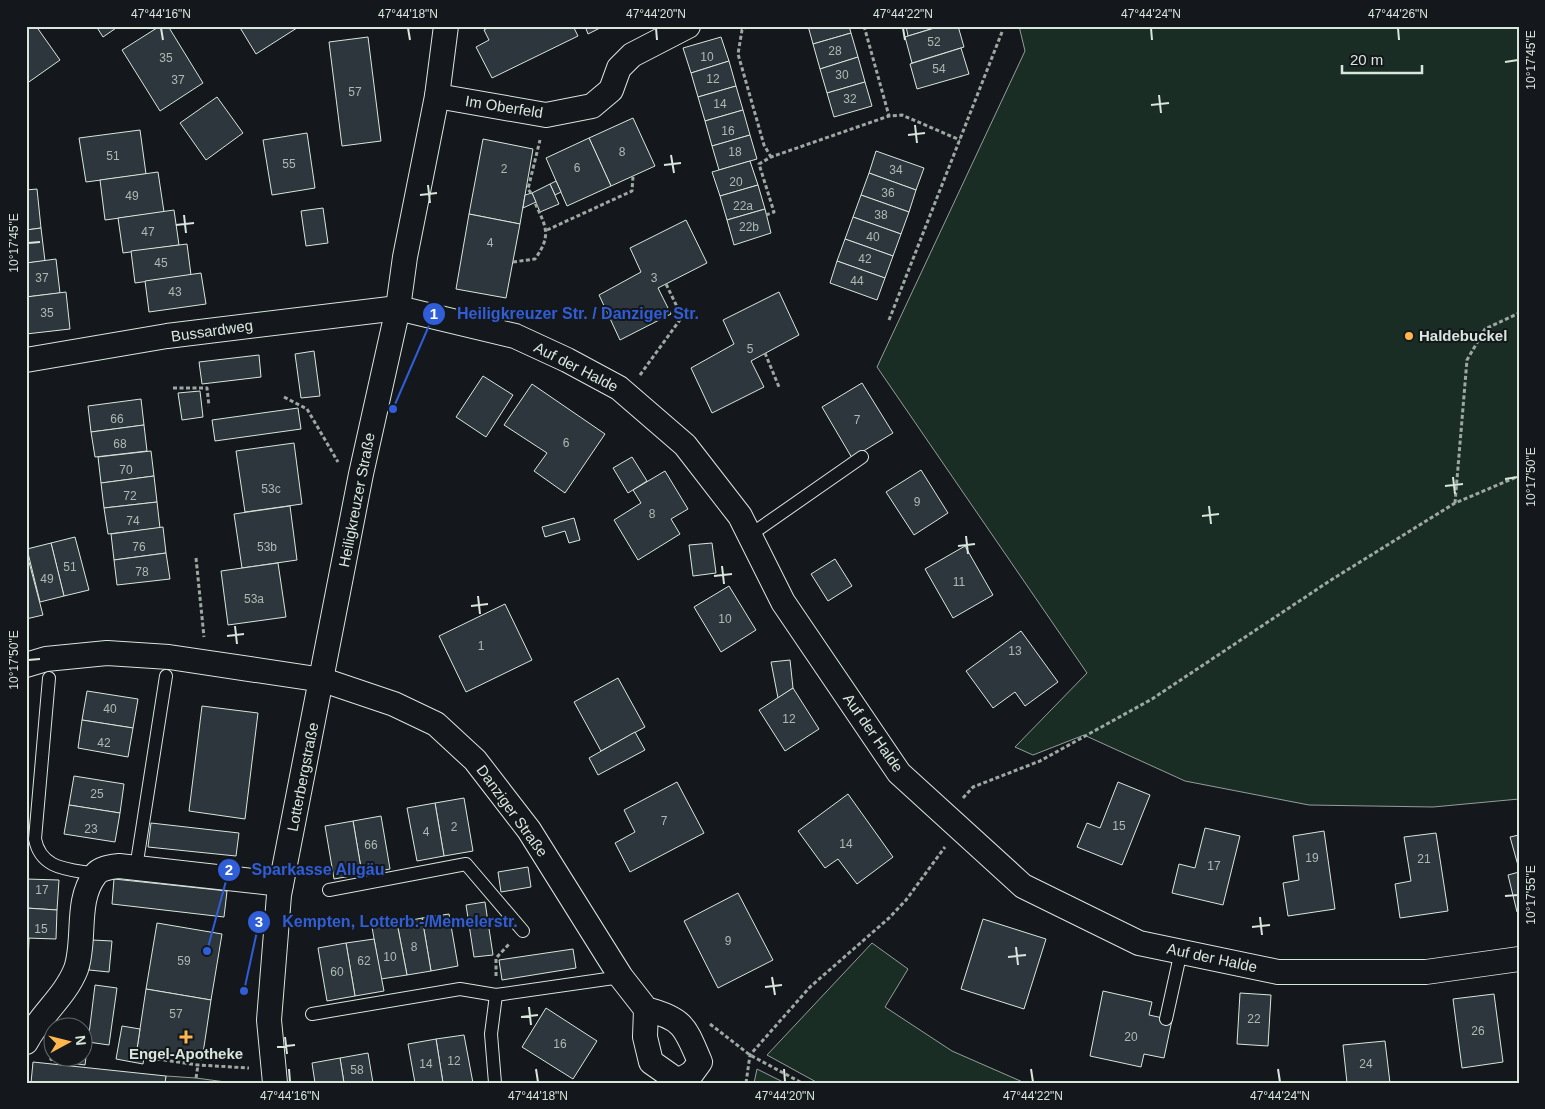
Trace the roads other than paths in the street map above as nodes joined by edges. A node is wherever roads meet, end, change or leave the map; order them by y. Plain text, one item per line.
1 (446, 26) edge
2 (688, 26) edge
3 (437, 96) junction
4 (398, 308) junction
5 (26, 360) edge
6 (862, 457) dead end
7 (750, 535) junction
8 (26, 665) edge
9 (166, 676) dead end
10 (50, 678) dead end
11 (323, 680) junction
12 (136, 868) junction
13 (95, 874) junction
14 (281, 884) junction
15 (329, 890) dead end
16 (523, 930) road end
17 (1181, 952) junction
18 (1519, 959) edge
19 (622, 977) junction
20 (496, 995) junction
21 (646, 1009) junction
22 (312, 1014) dead end
23 (1166, 1019) dead end
24 (26, 1042) edge
25 (274, 1076) edge
26 (495, 1083) edge

1 - 3 street, Heiligkreuzer Straße
2 - 3 street, Im Oberfeld
3 - 4 street, Heiligkreuzer Straße
4 - 5 street, Bussardweg
4 - 7 street, Auf der Halde
4 - 11 street, Heiligkreuzer Straße
6 - 7 lane
7 - 17 street, Auf der Halde
8 - 11 street
9 - 12 lane
10 - 13 lane
11 - 14 street, Lotterbergstraße
11 - 19 street, Danziger Straße
12 - 13 street
12 - 14 street
13 - 24 street
14 - 25 street, Lotterbergstraße
15 - 16 lane
17 - 18 street, Auf der Halde
17 - 23 lane
19 - 20 lane
19 - 21 street, Danziger Straße
20 - 22 lane
20 - 26 lane
21 - 21 street

